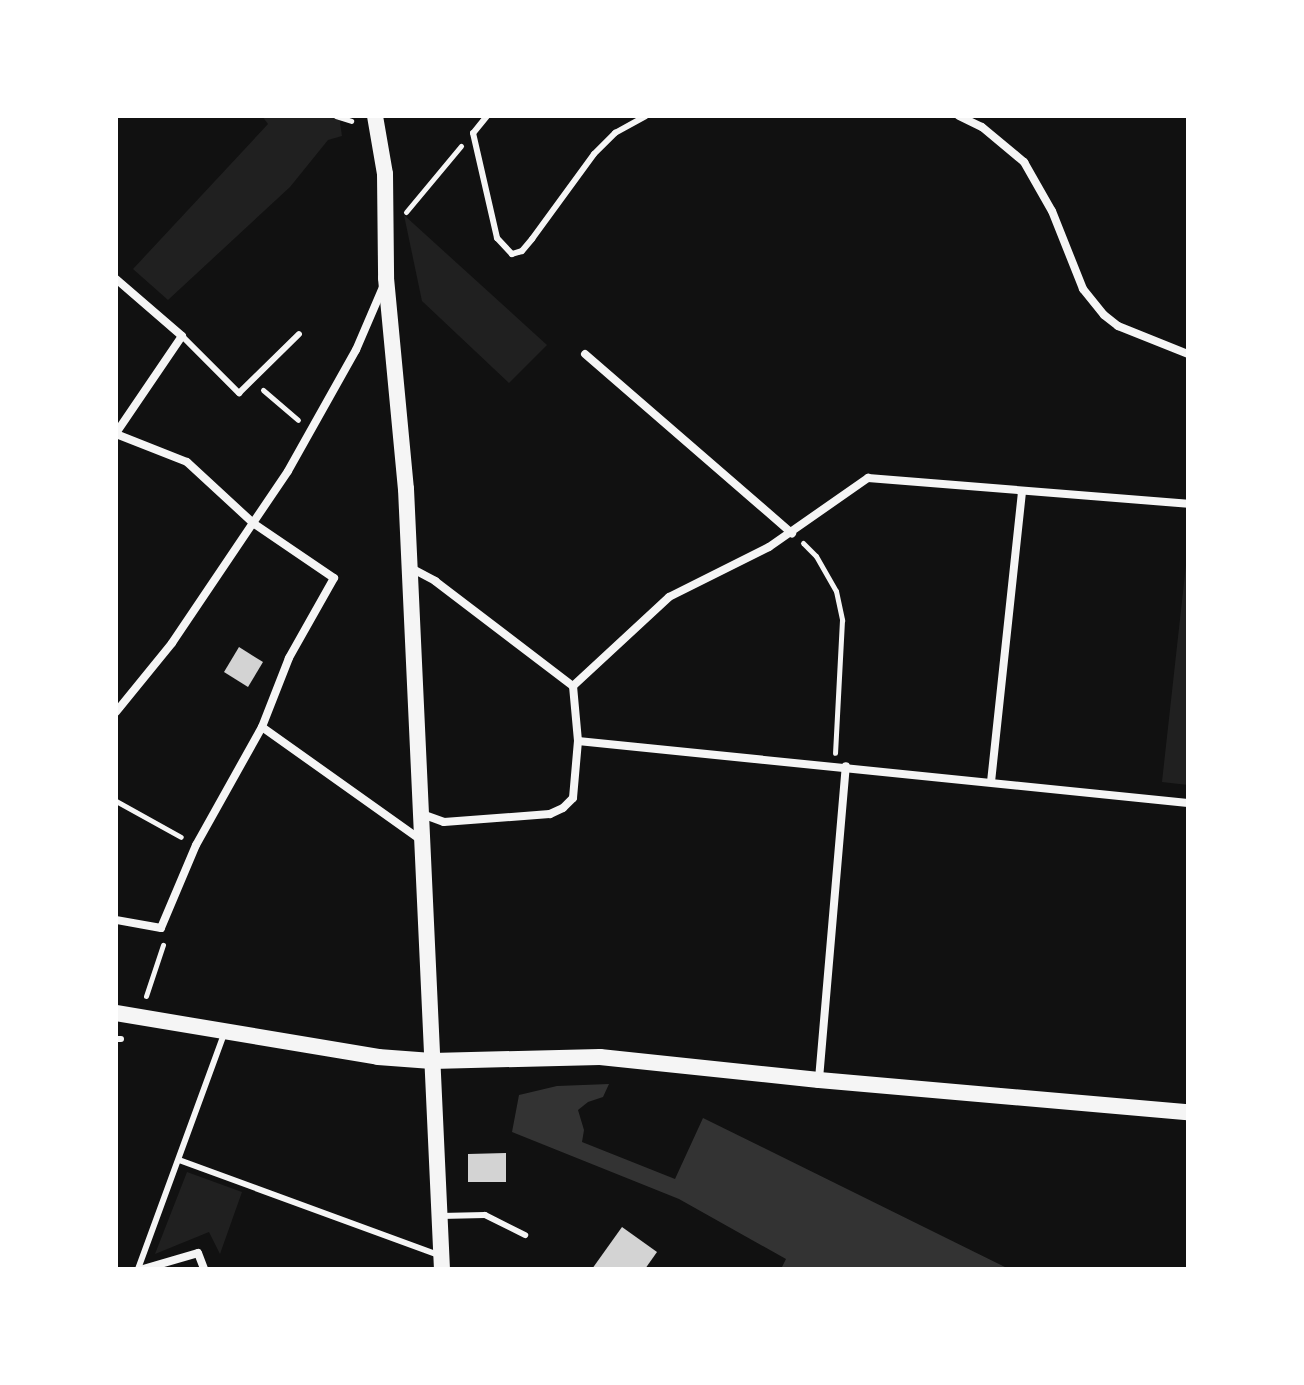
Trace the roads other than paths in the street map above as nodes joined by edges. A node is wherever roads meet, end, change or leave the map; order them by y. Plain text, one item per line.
1 (375, 116) edge
2 (487, 116) edge
3 (646, 116) edge
4 (959, 116) edge
5 (386, 278) junction
6 (116, 279) edge
7 (299, 334) dead end
8 (182, 336) junction
9 (585, 354) dead end
10 (1188, 354) edge
11 (116, 433) edge
12 (1022, 493) junction
13 (1188, 504) edge
14 (253, 523) junction
15 (792, 533) junction
16 (409, 567) junction
17 (573, 686) junction
18 (116, 712) edge
19 (262, 727) junction
20 (578, 741) junction
21 (846, 766) junction
22 (991, 782) junction
23 (1188, 803) edge
24 (422, 814) junction
25 (421, 840) junction
26 (116, 920) edge
27 (116, 1013) edge
28 (226, 1030) junction
29 (432, 1061) junction
30 (819, 1080) junction
31 (1188, 1112) edge
32 (179, 1160) junction
33 (441, 1216) junction
34 (525, 1235) dead end
35 (441, 1262) edge
36 (141, 1269) edge
37 (204, 1269) edge

1 - 5 main road
2 - 3 lane
4 - 10 street
5 - 14 street
5 - 16 main road
6 - 8 street
7 - 8 lane
8 - 11 street
9 - 15 street
11 - 14 street
12 - 13 street
12 - 15 street
12 - 22 street
14 - 18 street
14 - 19 street
15 - 17 street
16 - 17 street
16 - 24 main road
17 - 20 street
19 - 25 street
19 - 26 street
20 - 21 street
20 - 24 street
21 - 22 street
21 - 30 street
22 - 23 street
24 - 25 main road
25 - 29 main road
27 - 28 main road
28 - 29 main road
28 - 32 lane
29 - 30 main road
29 - 33 main road
30 - 31 main road
32 - 35 lane
32 - 36 lane
33 - 34 lane
33 - 35 main road
36 - 37 street

